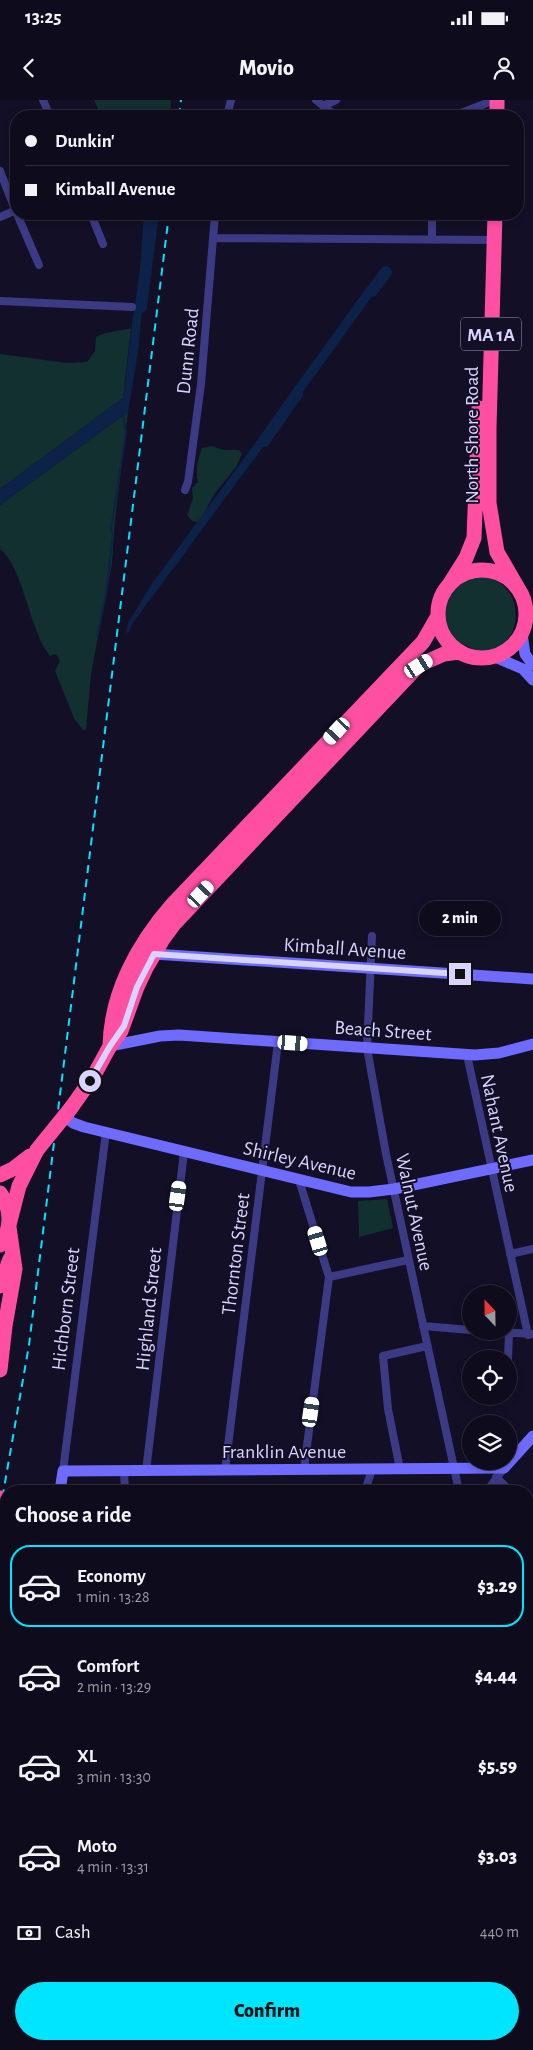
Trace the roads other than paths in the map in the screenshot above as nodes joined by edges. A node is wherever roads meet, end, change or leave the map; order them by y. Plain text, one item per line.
1 (316, 100) edge
2 (336, 100) edge
3 (489, 105) edge
4 (323, 106) junction
5 (328, 110) edge
6 (473, 110) edge
7 (0, 171) edge
8 (10, 197) edge
9 (19, 220) edge
10 (93, 220) edge
11 (215, 220) edge
12 (432, 220) edge
13 (486, 220) edge
14 (494, 220) edge
15 (214, 238) junction
16 (432, 238) junction
17 (489, 239) junction
18 (103, 244) dead end
19 (39, 266) dead end
20 (0, 301) edge
21 (132, 306) dead end
22 (185, 490) dead end
23 (449, 585) junction
24 (520, 590) junction
25 (438, 616) junction
26 (522, 634) junction
27 (459, 652) junction
28 (495, 657) junction
29 (533, 665) edge
30 (533, 680) edge
31 (372, 936) dead end
32 (154, 954) junction
33 (370, 968) junction
34 (533, 979) edge
35 (278, 1042) junction
36 (533, 1044) edge
37 (110, 1046) junction
38 (367, 1048) junction
39 (466, 1055) junction
40 (68, 1114) junction
41 (106, 1132) junction
42 (37, 1150) junction
43 (184, 1152) junction
44 (533, 1160) edge
45 (491, 1169) junction
46 (262, 1171) junction
47 (0, 1175) edge
48 (299, 1180) junction
49 (394, 1189) junction
50 (0, 1193) edge
51 (9, 1226) junction
52 (7, 1248) edge
53 (533, 1249) edge
54 (510, 1254) junction
55 (408, 1260) junction
56 (330, 1277) junction
57 (0, 1286) edge
58 (423, 1326) junction
59 (462, 1329) edge
60 (530, 1334) edge
61 (427, 1346) junction
62 (0, 1370) edge
63 (533, 1436) edge
64 (517, 1454) edge
65 (454, 1468) junction
66 (462, 1468) edge
67 (304, 1469) junction
68 (372, 1469) junction
69 (400, 1469) junction
70 (224, 1470) junction
71 (502, 1470) edge
72 (63, 1471) junction
73 (124, 1471) junction
74 (146, 1471) junction
75 (496, 1477) junction
76 (61, 1485) edge
77 (125, 1485) edge
78 (367, 1485) edge
79 (458, 1485) edge
80 (491, 1485) edge
81 (504, 1485) edge

1 - 4 street
2 - 4 street
3 - 6 street
4 - 5 street
7 - 8 street
9 - 19 street
10 - 18 street
11 - 15 street, Dunn Road
12 - 16 street
13 - 17 highway, North Shore Road / MA 1A
14 - 17 highway, North Shore Road / MA 1A
15 - 16 street
15 - 22 street, Dunn Road
16 - 17 street
17 - 23 highway, North Shore Road / MA 1A
17 - 24 highway, North Shore Road / MA 1A
20 - 21 street
23 - 24 highway
23 - 25 highway, MA 1A
24 - 26 highway, MA 1A
25 - 27 highway
25 - 37 highway, MA 1A
26 - 28 highway
26 - 29 street
27 - 28 highway
27 - 32 highway, MA 1A
28 - 30 street
31 - 33 street, Walnut Avenue
32 - 33 street, Kimball Avenue
32 - 37 highway, MA 1A
33 - 34 street, Kimball Avenue
33 - 38 street, Walnut Avenue
35 - 37 street, Beach Street
35 - 38 street, Beach Street
35 - 46 street, Thornton Street
36 - 39 street, Beach Street
37 - 40 highway, MA 1A
38 - 39 street, Beach Street
38 - 49 street, Walnut Avenue
39 - 45 street, Nahant Avenue
40 - 41 street, Shirley Avenue
40 - 42 highway, MA 1A, bridge
41 - 43 street, Shirley Avenue
41 - 72 street, Hichborn Street
42 - 47 highway, MA 1A
42 - 51 highway, MA 1A
43 - 46 street, Shirley Avenue
43 - 74 street, Highland Street
44 - 45 street, Shirley Avenue
45 - 49 street, Shirley Avenue
45 - 54 street, Nahant Avenue
46 - 48 street, Shirley Avenue
46 - 70 street, Thornton Street
48 - 49 street, Shirley Avenue
48 - 56 street
49 - 55 street, Walnut Avenue
50 - 51 highway
51 - 52 highway, MA 1A
52 - 57 highway
52 - 62 highway
53 - 54 street
54 - 60 street, Nahant Avenue
55 - 56 street
55 - 58 street, Walnut Avenue
56 - 67 street
58 - 59 street
58 - 61 street, Walnut Avenue
61 - 65 street, Walnut Avenue
61 - 69 street
63 - 64 street
65 - 66 street, Franklin Avenue
65 - 69 street, Franklin Avenue
65 - 79 street, Walnut Avenue
67 - 68 street, Franklin Avenue
67 - 70 street, Franklin Avenue
68 - 69 street, Franklin Avenue
68 - 78 street
70 - 74 street, Franklin Avenue
71 - 75 street
72 - 73 street, Franklin Avenue
72 - 76 street, Hichborn Street
73 - 74 street, Franklin Avenue
73 - 77 street
75 - 80 street
75 - 81 street

